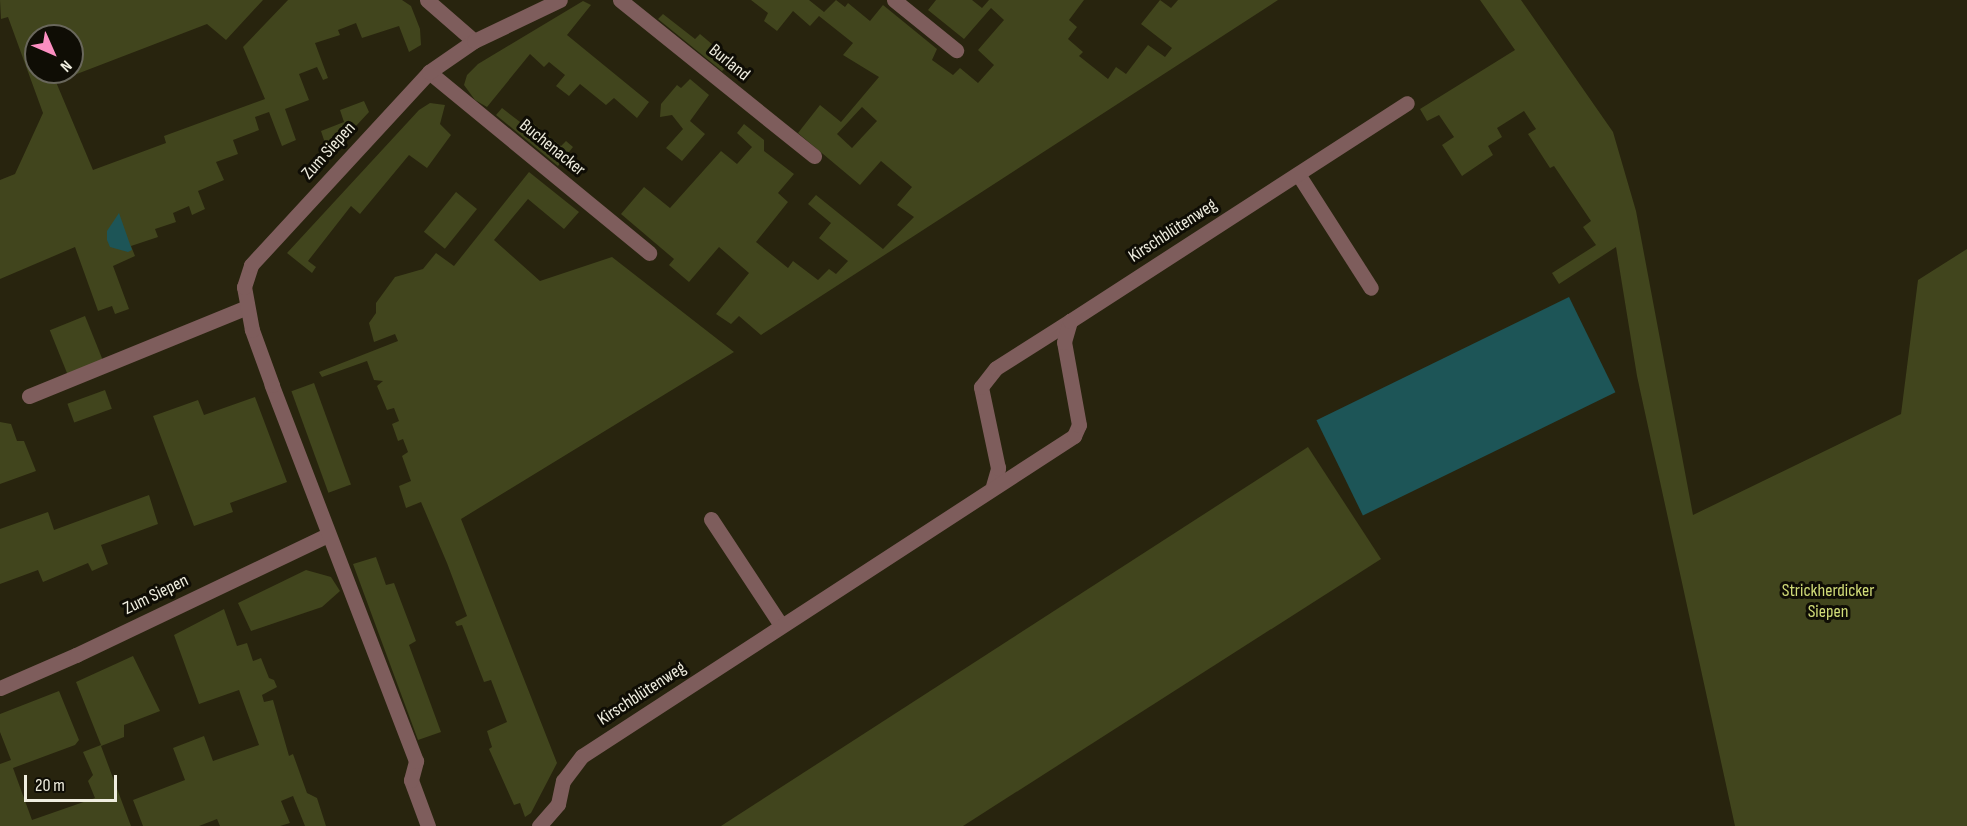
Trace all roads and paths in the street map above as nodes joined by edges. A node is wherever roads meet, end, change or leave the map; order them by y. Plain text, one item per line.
1 (427, 0) edge
2 (560, 0) edge
3 (620, 0) edge
4 (894, 0) edge
5 (474, 41) junction
6 (956, 50) dead end
7 (429, 72) junction
8 (1407, 103) dead end
9 (814, 156) dead end
10 (1298, 174) junction
11 (649, 253) dead end
12 (1371, 288) dead end
13 (247, 307) junction
14 (1070, 321) junction
15 (29, 396) dead end
16 (993, 486) junction
17 (711, 519) dead end
18 (328, 535) junction
19 (781, 625) junction
20 (0, 688) edge
21 (544, 822) edge
22 (428, 826) edge

1 - 5 street
2 - 5 street
3 - 9 street, Burland
4 - 6 street
5 - 7 street, Zum Siepen
7 - 11 street, Buchenacker
7 - 13 street, Zum Siepen
8 - 10 street, Kirschblütenweg
10 - 12 street
10 - 14 street, Kirschblütenweg
13 - 15 street
13 - 18 street, Zum Siepen
14 - 16 street, Kirschblütenweg
14 - 16 street, Kirschblütenweg
16 - 19 street, Kirschblütenweg
17 - 19 street
18 - 20 street, Zum Siepen
18 - 22 street, Zum Siepen
19 - 21 street, Kirschblütenweg

